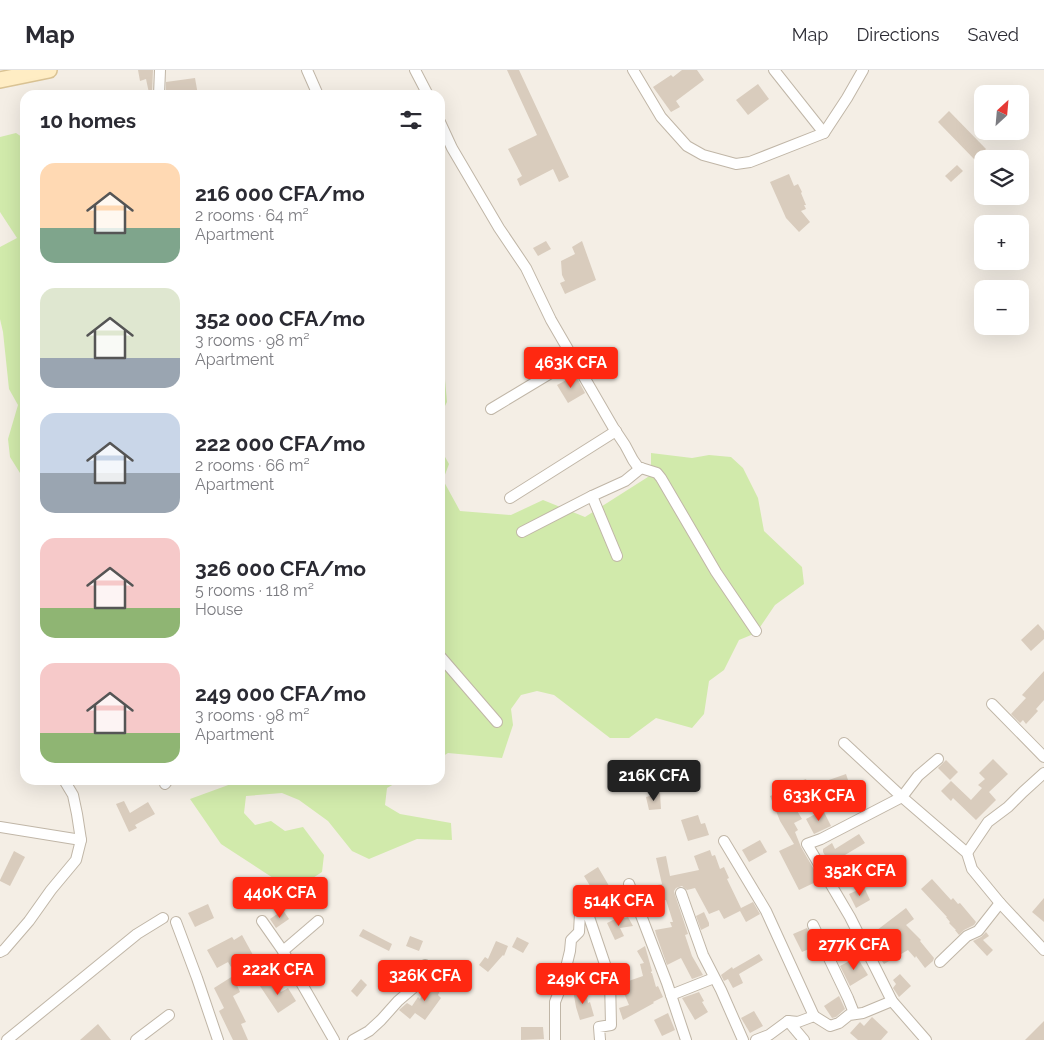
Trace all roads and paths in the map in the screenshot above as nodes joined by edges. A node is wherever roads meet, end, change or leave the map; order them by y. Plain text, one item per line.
1 (49, 70) edge
2 (160, 70) edge
3 (307, 70) edge
4 (415, 70) edge
5 (633, 70) edge
6 (774, 70) edge
7 (863, 70) edge
8 (0, 80) edge
9 (159, 90) edge
10 (316, 90) edge
11 (425, 90) edge
12 (445, 133) edge
13 (824, 133) junction
14 (574, 359) junction
15 (491, 409) dead end
16 (616, 431) junction
17 (641, 468) junction
18 (592, 496) junction
19 (510, 498) dead end
20 (522, 532) dead end
21 (617, 556) dead end
22 (756, 631) dead end
23 (445, 662) edge
24 (992, 704) dead end
25 (496, 722) dead end
26 (844, 743) dead end
27 (1044, 757) edge
28 (938, 759) dead end
29 (1044, 773) edge
30 (67, 785) edge
31 (902, 796) junction
32 (0, 827) edge
33 (81, 840) junction
34 (724, 840) dead end
35 (968, 853) junction
36 (629, 884) dead end
37 (681, 892) dead end
38 (1000, 903) junction
39 (163, 918) dead end
40 (262, 921) dead end
41 (318, 921) dead end
42 (176, 922) dead end
43 (813, 925) dead end
44 (1044, 950) edge
45 (283, 951) junction
46 (0, 952) edge
47 (940, 962) dead end
48 (425, 965) dead end
49 (714, 978) junction
50 (671, 995) junction
51 (892, 1001) junction
52 (854, 1013) junction
53 (169, 1015) dead end
54 (814, 1016) junction
55 (788, 1021) junction
56 (7, 1040) edge
57 (136, 1040) edge
58 (218, 1040) edge
59 (334, 1040) edge
60 (353, 1040) edge
61 (555, 1040) edge
62 (600, 1040) edge
63 (686, 1040) edge
64 (743, 1040) edge
65 (756, 1040) edge
66 (804, 1040) edge
67 (926, 1040) edge

1 - 8 main road
2 - 9 street
3 - 10 street
4 - 11 street
5 - 13 street
6 - 13 street
7 - 13 street
12 - 14 street
14 - 15 street
14 - 16 street
16 - 17 street
16 - 19 street
17 - 18 street
17 - 22 street
18 - 20 street
18 - 21 street
23 - 25 street
24 - 27 street
26 - 31 street
28 - 31 street
29 - 35 street
30 - 33 street
31 - 35 street
31 - 51 street
32 - 33 street
33 - 46 street
34 - 54 street
35 - 38 street
36 - 50 street
37 - 49 street
38 - 44 street
38 - 47 street
39 - 56 street
40 - 45 street
41 - 45 street
42 - 58 street
43 - 52 street
45 - 59 street
48 - 60 street
49 - 50 street
49 - 64 street
50 - 63 street
51 - 52 street
51 - 67 street
52 - 54 street
53 - 57 street
54 - 55 street
55 - 65 street
55 - 66 street
61 - 62 street

